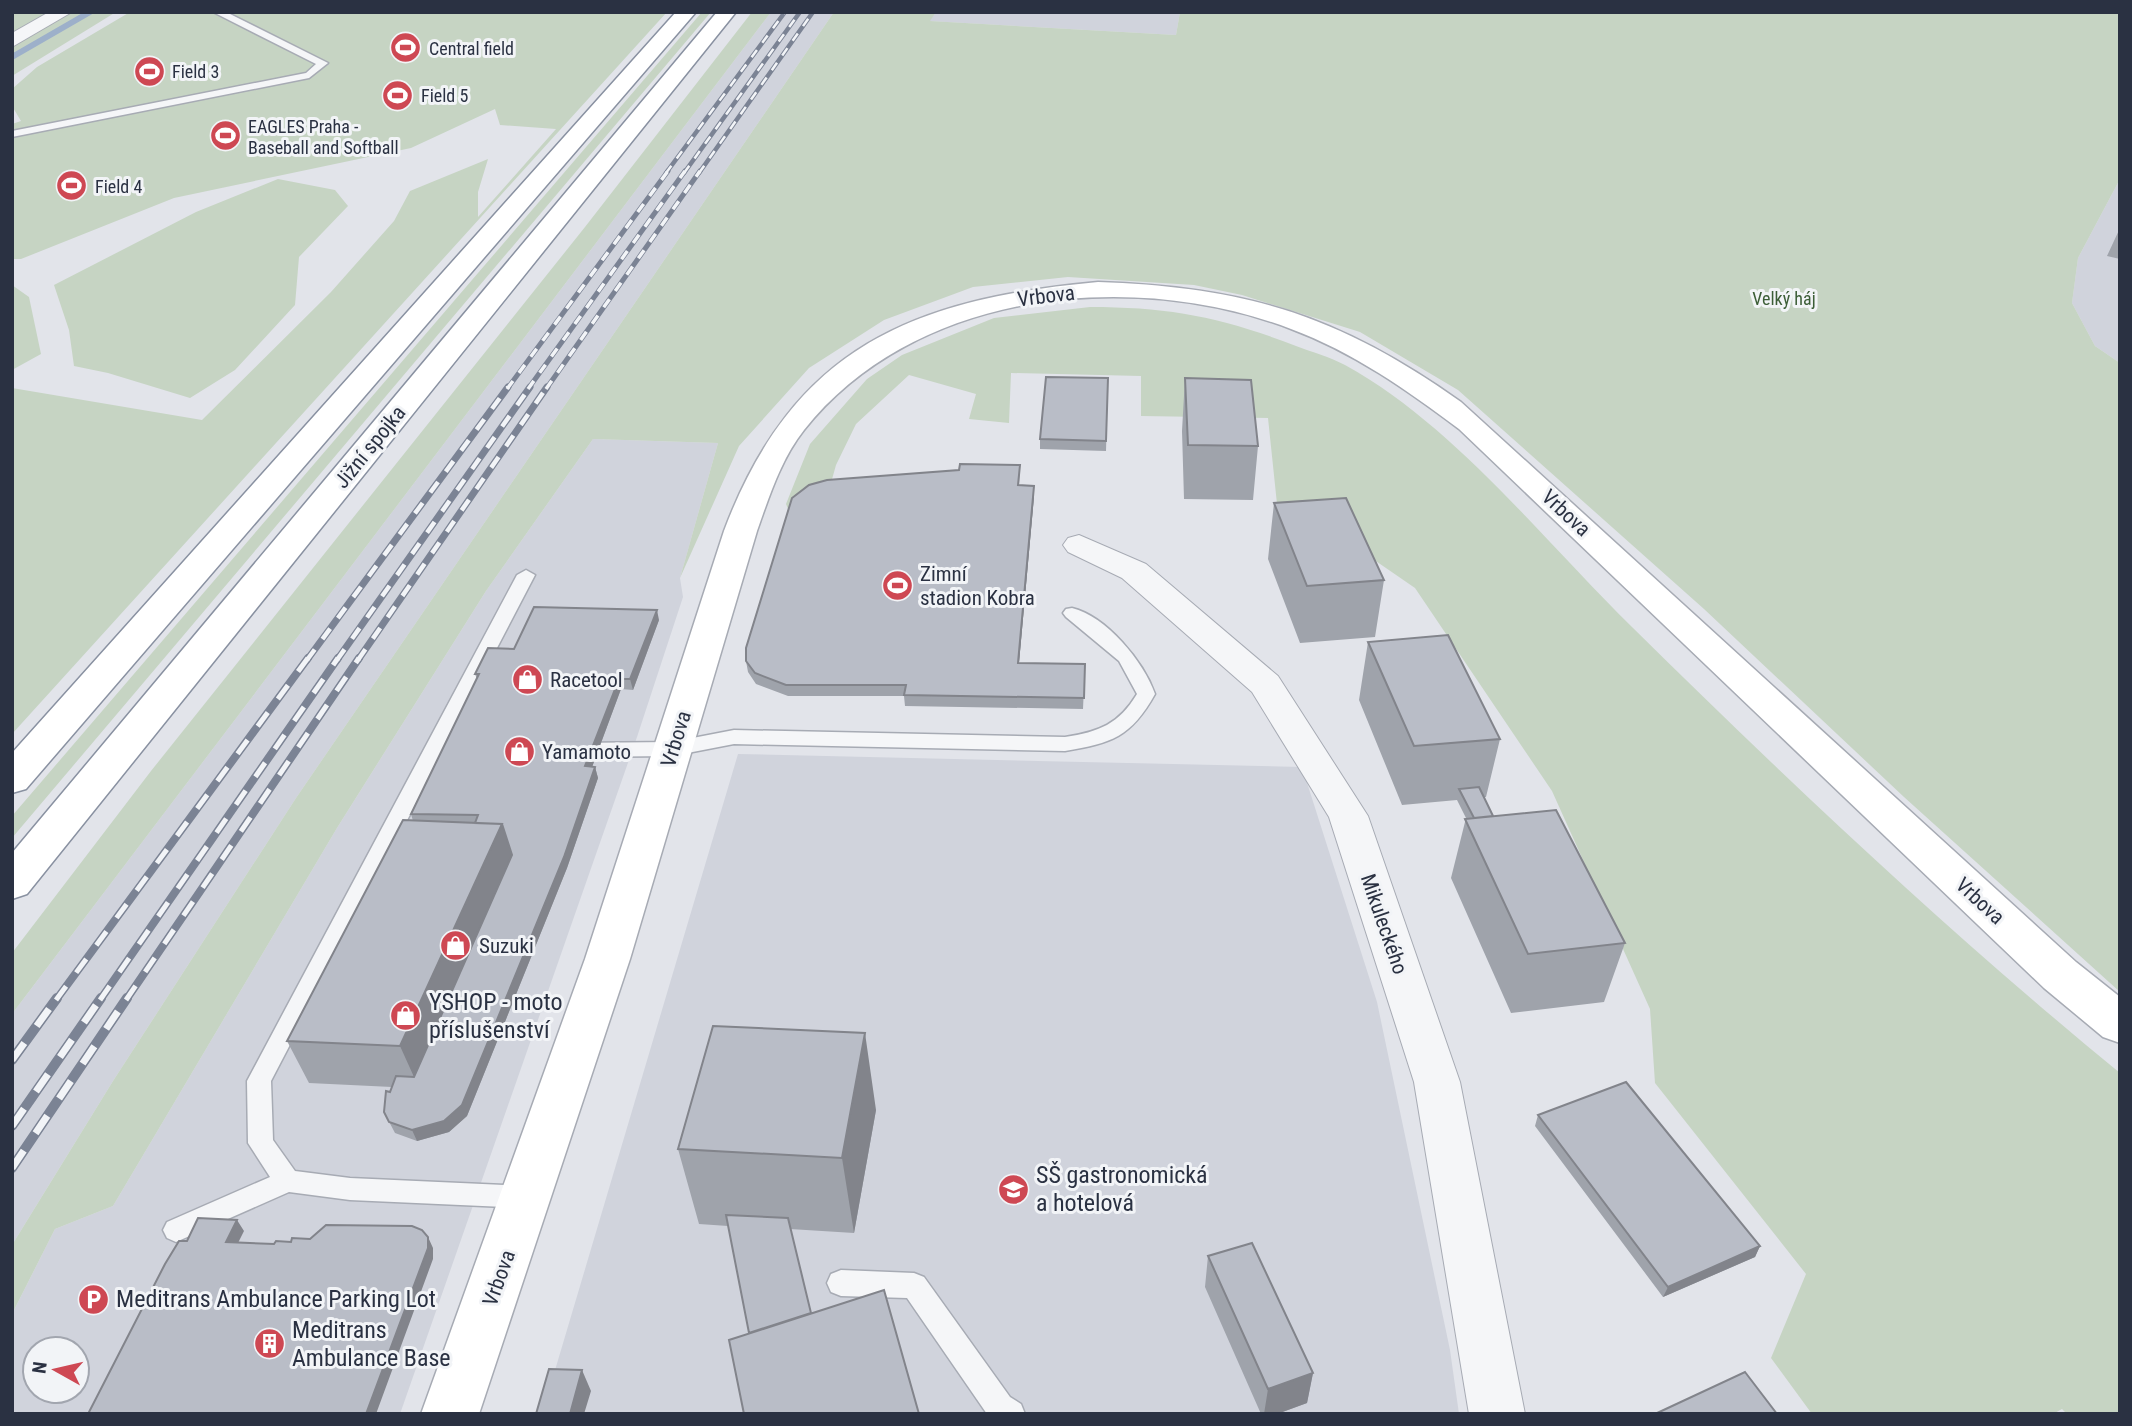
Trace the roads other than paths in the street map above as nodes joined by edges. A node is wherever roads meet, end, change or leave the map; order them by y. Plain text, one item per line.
1 (63, 12) edge
2 (218, 12) edge
3 (687, 12) edge
4 (727, 12) edge
5 (12, 41) edge
6 (12, 134) edge
7 (1079, 545) dead end
8 (526, 576) dead end
9 (1072, 613) dead end
10 (572, 729) edge
11 (672, 750) junction
12 (12, 779) edge
13 (382, 842) junction
14 (408, 844) edge
15 (12, 883) edge
16 (2120, 1024) edge
17 (288, 1181) junction
18 (528, 1197) junction
19 (176, 1230) dead end
20 (841, 1283) dead end
21 (450, 1414) edge
22 (1011, 1414) edge
23 (1497, 1414) edge

1 - 5 street
2 - 6 lane
3 - 12 main road
4 - 15 main road, Jižní spojka
7 - 23 street, Mikuleckého
8 - 13 lane
9 - 11 lane
10 - 11 lane
11 - 16 main road, Vrbova
11 - 18 main road, Vrbova
13 - 14 lane
13 - 17 lane
17 - 18 lane
17 - 19 lane
18 - 21 main road, Vrbova
20 - 22 lane

